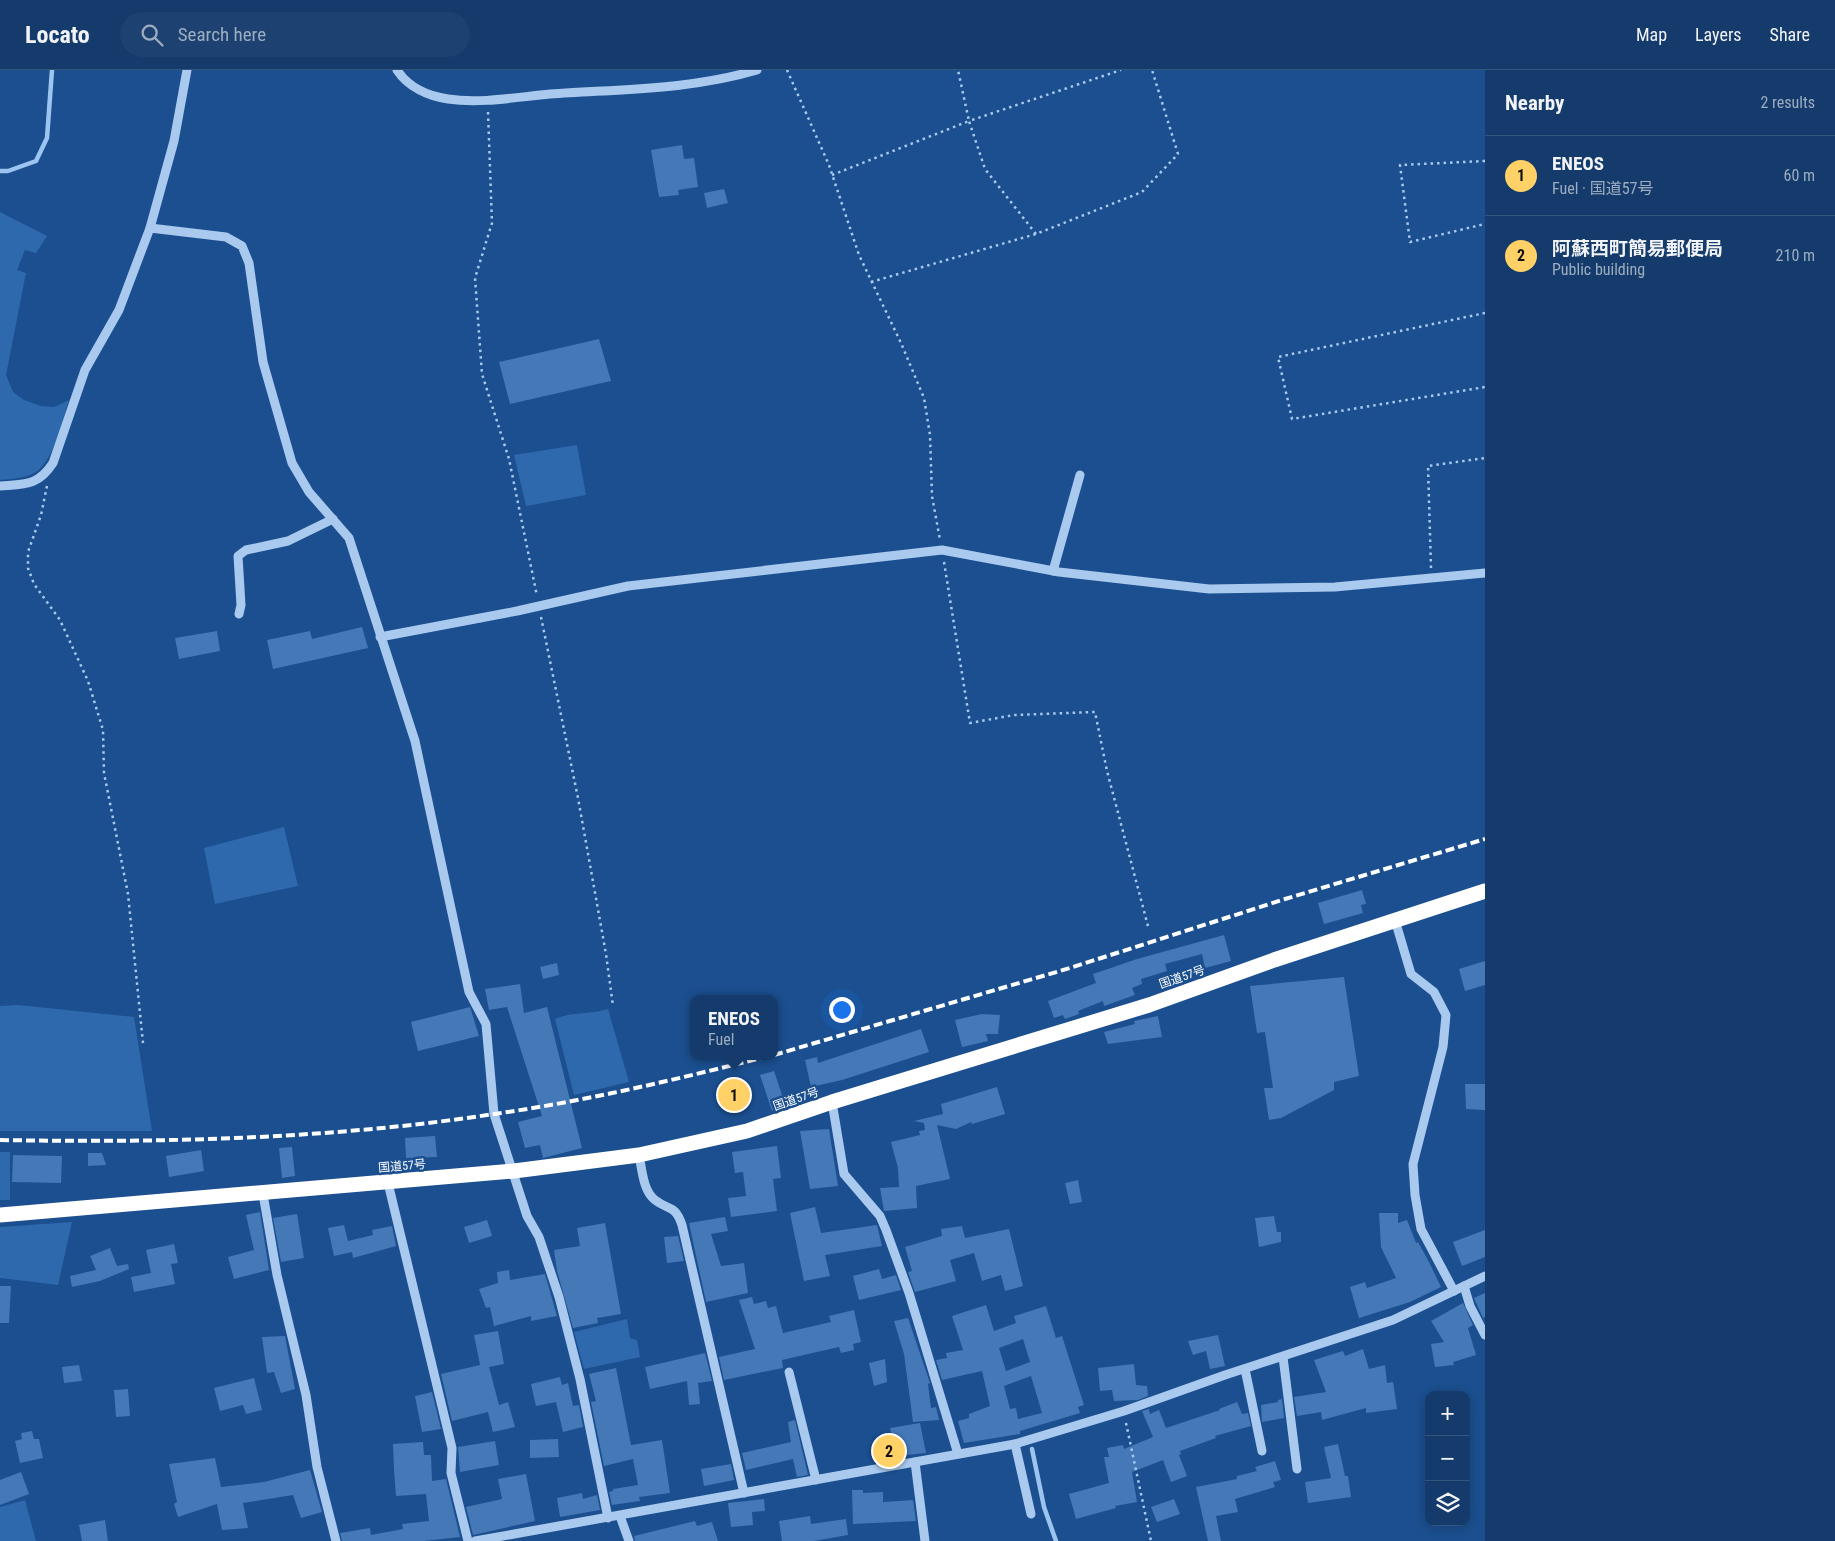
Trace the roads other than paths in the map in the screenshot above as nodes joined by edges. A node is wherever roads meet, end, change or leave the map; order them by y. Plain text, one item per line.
1 (187, 70) edge
2 (396, 70) edge
3 (757, 70) edge
4 (150, 228) junction
5 (1080, 475) dead end
6 (0, 486) edge
7 (333, 519) junction
8 (1053, 571) junction
9 (1485, 574) edge
10 (239, 614) dead end
11 (380, 637) junction
12 (1485, 891) edge
13 (1395, 920) junction
14 (832, 1102) junction
15 (639, 1155) junction
16 (514, 1171) junction
17 (388, 1183) junction
18 (263, 1194) junction
19 (0, 1215) edge
20 (1485, 1276) edge
21 (1464, 1286) junction
22 (1454, 1291) junction
23 (1485, 1335) edge
24 (1284, 1357) junction
25 (1245, 1369) junction
26 (789, 1372) dead end
27 (1015, 1444) junction
28 (1262, 1451) dead end
29 (958, 1454) junction
30 (915, 1462) junction
31 (1297, 1469) dead end
32 (816, 1480) junction
33 (744, 1493) junction
34 (1031, 1514) dead end
35 (620, 1516) junction
36 (608, 1518) junction
37 (336, 1541) edge
38 (468, 1541) edge
39 (475, 1541) edge
40 (629, 1541) edge
41 (925, 1541) edge

1 - 4 street
2 - 3 street
4 - 6 street
4 - 7 street
5 - 8 street
7 - 10 street
7 - 11 street
8 - 9 street
8 - 11 street
11 - 16 street
12 - 13 highway, 国道57号
13 - 14 highway, 国道57号
13 - 22 street
14 - 15 highway, 国道57号
14 - 29 street
15 - 16 highway, 国道57号
15 - 33 street
16 - 17 highway, 国道57号
16 - 36 street
17 - 18 highway, 国道57号
17 - 38 street
18 - 19 highway, 国道57号
18 - 37 street
20 - 21 street
21 - 22 street
21 - 23 street
22 - 24 street
24 - 25 street
24 - 31 street
25 - 27 street
25 - 28 street
26 - 32 street
27 - 29 street
27 - 34 street
29 - 30 street
30 - 32 street
30 - 41 street
32 - 33 street
33 - 35 street
35 - 36 street
35 - 40 street
36 - 39 street

